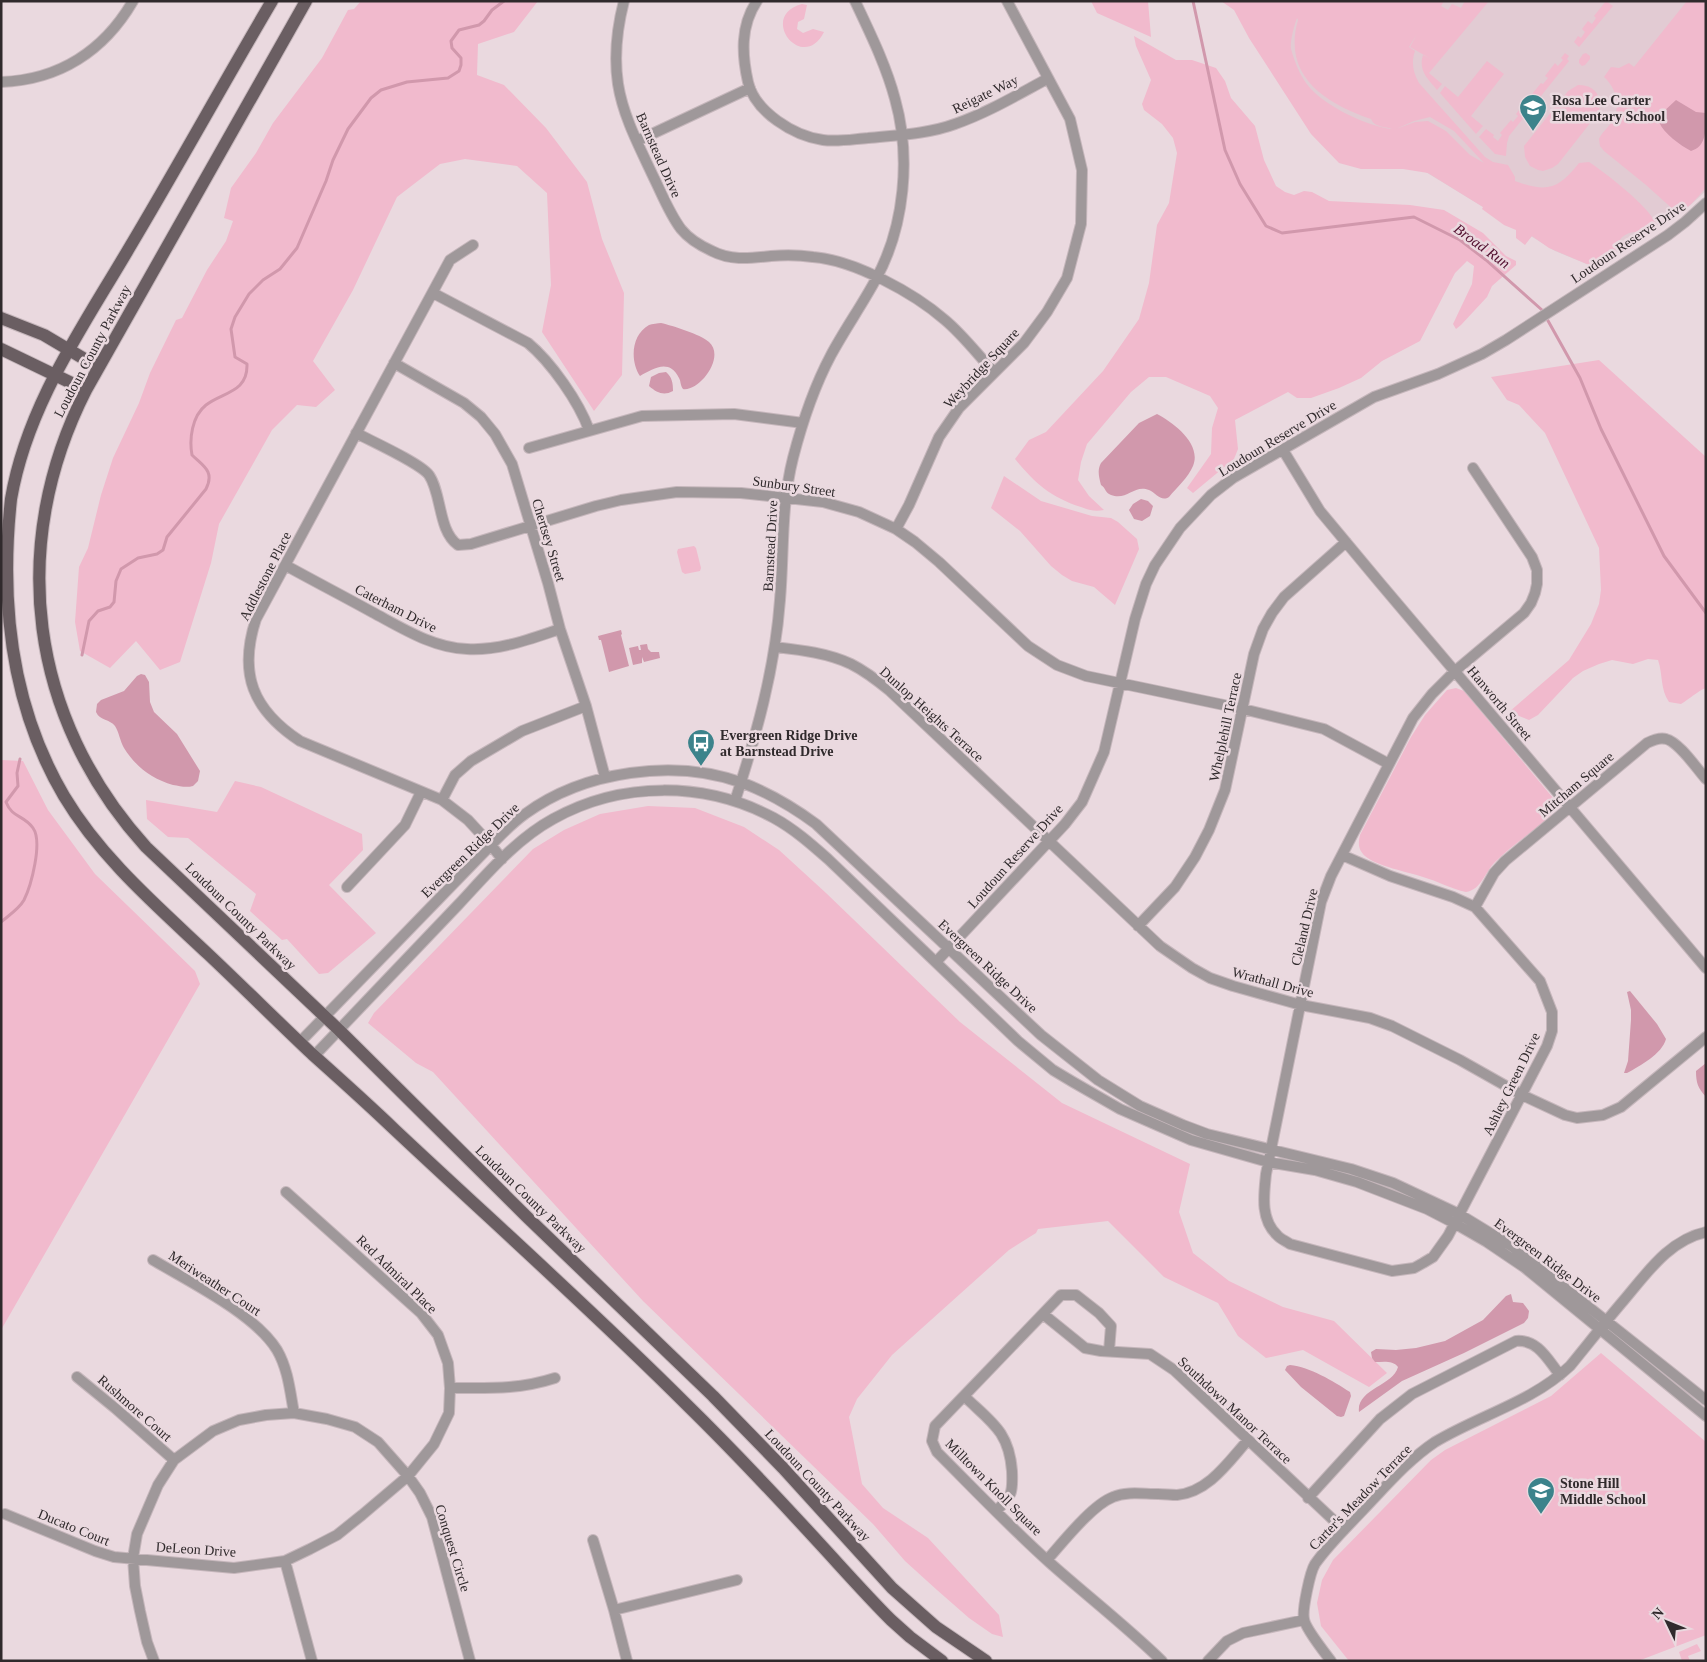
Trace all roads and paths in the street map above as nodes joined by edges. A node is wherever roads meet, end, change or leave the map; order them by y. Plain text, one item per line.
1 (133, 1) edge
2 (272, 1) edge
3 (306, 1) edge
4 (624, 1) edge
5 (757, 1) edge
6 (855, 1) edge
7 (1007, 1) edge
8 (1047, 79) junction
9 (1, 82) edge
10 (750, 88) junction
11 (903, 135) junction
12 (637, 141) junction
13 (1706, 203) edge
14 (473, 245) dead end
15 (877, 278) junction
16 (433, 293) junction
17 (1, 318) edge
18 (69, 348) junction
19 (1, 350) edge
20 (394, 363) junction
21 (98, 367) junction
22 (994, 372) junction
23 (54, 374) junction
24 (86, 390) junction
25 (803, 423) junction
26 (589, 430) junction
27 (356, 432) junction
28 (529, 448) dead end
29 (1283, 450) junction
30 (1473, 468) dead end
31 (786, 497) junction
32 (531, 526) junction
33 (896, 529) junction
34 (1346, 542) junction
35 (285, 566) junction
36 (560, 630) junction
37 (775, 647) junction
38 (1455, 671) junction
39 (1120, 683) junction
40 (586, 706) junction
41 (1243, 708) junction
42 (1389, 764) junction
43 (605, 777) junction
44 (1706, 779) edge
45 (741, 782) junction
46 (421, 792) junction
47 (442, 800) junction
48 (735, 802) junction
49 (1570, 807) junction
50 (1049, 841) junction
51 (491, 845) junction
52 (1342, 855) junction
53 (502, 859) junction
54 (347, 887) dead end
55 (1475, 907) junction
56 (1138, 926) junction
57 (948, 948) junction
58 (936, 962) junction
59 (1706, 968) edge
60 (1301, 1005) junction
61 (324, 1017) junction
62 (339, 1030) junction
63 (1706, 1037) edge
64 (300, 1042) junction
65 (314, 1056) junction
66 (1522, 1095) junction
67 (1271, 1151) junction
68 (1268, 1162) junction
69 (286, 1192) dead end
70 (1457, 1218) junction
71 (1706, 1232) edge
72 (153, 1260) dead end
73 (1043, 1314) junction
74 (1603, 1325) junction
75 (1109, 1351) junction
76 (1560, 1375) junction
77 (77, 1377) dead end
78 (555, 1378) dead end
79 (450, 1388) junction
80 (964, 1396) junction
81 (1706, 1400) edge
82 (294, 1413) junction
83 (1706, 1416) edge
84 (1248, 1440) junction
85 (174, 1460) junction
86 (408, 1476) junction
87 (1308, 1498) junction
88 (996, 1511) junction
89 (6, 1514) dead end
90 (1344, 1530) junction
91 (593, 1540) dead end
92 (134, 1558) junction
93 (1047, 1560) junction
94 (284, 1561) junction
95 (737, 1580) dead end
96 (614, 1610) junction
97 (1304, 1620) junction
98 (154, 1661) edge
99 (312, 1661) edge
100 (470, 1661) edge
101 (627, 1661) edge
102 (942, 1661) edge
103 (986, 1661) edge
104 (1162, 1661) edge
105 (1208, 1661) edge
106 (1330, 1661) edge

1 - 9 street
2 - 18 main road, Loudoun County Parkway
3 - 21 main road, Loudoun County Parkway
4 - 12 street, Barnstead Drive
5 - 10 street
6 - 11 street, Barnstead Drive
7 - 8 street, Weybridge Square
8 - 11 street, Reigate Way
8 - 22 street, Weybridge Square
10 - 11 street, Reigate Way
10 - 12 street
11 - 15 street, Barnstead Drive
12 - 15 street, Barnstead Drive
13 - 29 street, Loudoun Reserve Drive
14 - 16 street, Addlestone Place
15 - 22 street
15 - 25 street, Barnstead Drive
16 - 20 street, Addlestone Place
16 - 26 street
17 - 18 main road
18 - 21 main road
18 - 23 main road, Loudoun County Parkway
19 - 23 main road
20 - 27 street, Addlestone Place
20 - 32 street, Chertsey Street
21 - 24 main road, Loudoun County Parkway
22 - 33 street, Weybridge Square
23 - 24 main road
23 - 64 main road, Loudoun County Parkway
24 - 61 main road, Loudoun County Parkway
25 - 26 street
25 - 31 street, Barnstead Drive
26 - 28 street
27 - 32 street, Sunbury Street
27 - 35 street, Addlestone Place
29 - 34 street, Hanworth Street
29 - 39 street, Loudoun Reserve Drive
30 - 38 street, Cleland Drive
31 - 32 street, Sunbury Street
31 - 33 street, Sunbury Street
31 - 37 street, Barnstead Drive
32 - 36 street, Chertsey Street
33 - 39 street, Sunbury Street
34 - 38 street, Hanworth Street
34 - 41 street, Whelplehill Terrace
35 - 36 street, Caterham Drive
35 - 46 street, Addlestone Place
36 - 40 street, Chertsey Street
37 - 45 street, Barnstead Drive
37 - 50 street, Dunlop Heights Terrace
38 - 42 street, Cleland Drive
38 - 49 street, Hanworth Street
39 - 41 street, Sunbury Street
39 - 50 street, Loudoun Reserve Drive
40 - 43 street, Chertsey Street
40 - 47 street
41 - 42 street, Sunbury Street
41 - 56 street, Whelplehill Terrace
42 - 52 street, Cleland Drive
43 - 45 street, Evergreen Ridge Drive
43 - 51 street, Evergreen Ridge Drive
44 - 49 street, Mitcham Square
45 - 48 street, Barnstead Drive
45 - 57 street, Evergreen Ridge Drive
46 - 47 street, Addlestone Place
46 - 54 street
47 - 51 street, Addlestone Place
48 - 53 street, Evergreen Ridge Drive
48 - 58 street, Evergreen Ridge Drive
49 - 55 street, Mitcham Square
49 - 59 street, Hanworth Street
50 - 56 street, Wrathall Drive
50 - 57 street, Loudoun Reserve Drive
51 - 53 street, Addlestone Place
51 - 61 street, Evergreen Ridge Drive
52 - 55 street, Ashley Green Drive
52 - 60 street, Cleland Drive
53 - 62 street, Evergreen Ridge Drive
55 - 66 street, Ashley Green Drive
56 - 60 street, Wrathall Drive
57 - 58 street, Loudoun Reserve Drive
57 - 67 street, Evergreen Ridge Drive
58 - 68 street, Evergreen Ridge Drive
60 - 66 street, Wrathall Drive
60 - 67 street, Cleland Drive
61 - 62 main road, Loudoun County Parkway
61 - 64 street, Evergreen Ridge Drive
62 - 65 street, Evergreen Ridge Drive
62 - 103 main road, Loudoun County Parkway
63 - 66 street
64 - 65 main road, Loudoun County Parkway
65 - 102 main road, Loudoun County Parkway
66 - 70 street, Ashley Green Drive
67 - 68 street, Cleland Drive
67 - 70 street, Evergreen Ridge Drive
68 - 70 street, Evergreen Ridge Drive
68 - 70 street, Ashley Green Drive
69 - 79 street, Red Admiral Place
70 - 74 street, Evergreen Ridge Drive
71 - 74 street, Carter's Meadow Terrace
72 - 82 street, Meriweather Court
73 - 75 street, Southdown Manor Terrace
73 - 75 street, Milltown Knoll Square
73 - 80 street, Milltown Knoll Square
74 - 76 street, Carter's Meadow Terrace
74 - 81 street, Evergreen Ridge Drive
74 - 83 street, Evergreen Ridge Drive
75 - 84 street, Southdown Manor Terrace
76 - 87 street
76 - 90 street, Carter's Meadow Terrace
77 - 85 street, Rushmore Court
78 - 79 street
79 - 86 street, Red Admiral Place
80 - 88 street
80 - 88 street, Milltown Knoll Square
82 - 85 street, Conquest Circle
82 - 86 street, Conquest Circle
84 - 87 street, Southdown Manor Terrace
84 - 93 street
85 - 92 street, Conquest Circle
86 - 94 street, DeLeon Drive
86 - 100 street, Conquest Circle
87 - 90 street, Southdown Manor Terrace
88 - 93 street, Milltown Knoll Square
89 - 92 street, Ducato Court
90 - 97 street, Carter's Meadow Terrace
91 - 96 street
92 - 94 street, DeLeon Drive
92 - 98 street, Conquest Circle
93 - 104 street, Milltown Knoll Square
94 - 99 street
95 - 96 street
96 - 101 street
97 - 105 street
97 - 106 street

